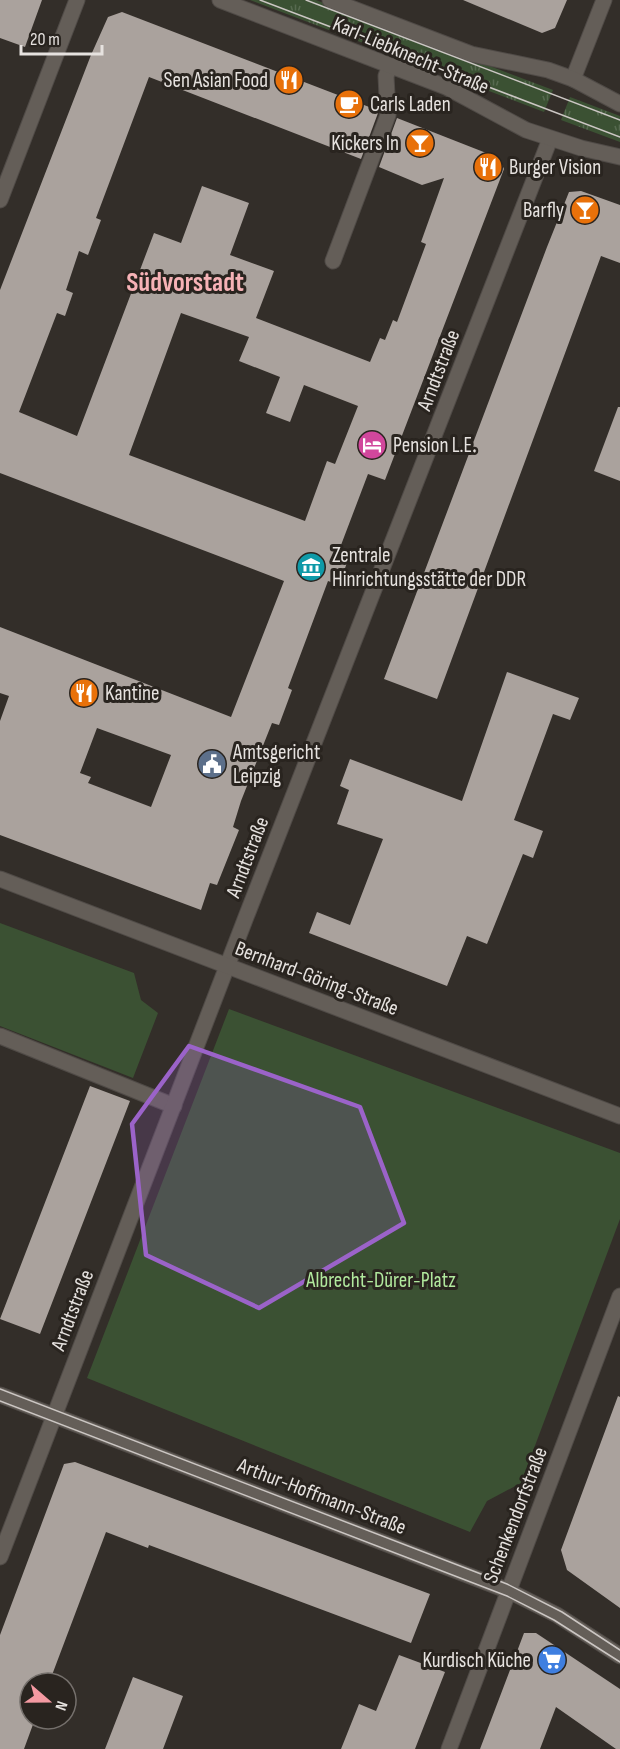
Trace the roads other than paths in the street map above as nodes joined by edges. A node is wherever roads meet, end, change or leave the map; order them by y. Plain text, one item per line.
1 (77, 0) edge
2 (220, 0) edge
3 (330, 0) edge
4 (604, 0) edge
5 (390, 66) junction
6 (573, 79) junction
7 (620, 104) edge
8 (550, 139) junction
9 (620, 157) edge
10 (0, 200) edge
11 (333, 261) dead end
12 (0, 879) edge
13 (227, 966) junction
14 (0, 1036) edge
15 (174, 1106) junction
16 (620, 1116) edge
17 (620, 1296) edge
18 (0, 1395) edge
19 (54, 1415) junction
20 (0, 1557) edge
21 (509, 1591) junction
22 (620, 1656) edge
23 (449, 1749) edge

1 - 10 street
2 - 5 street, Karl-Liebknecht-Straße
3 - 6 street, Karl-Liebknecht-Straße
4 - 6 street
5 - 8 street, Karl-Liebknecht-Straße
5 - 11 street
6 - 7 street, Karl-Liebknecht-Straße
8 - 9 street, Karl-Liebknecht-Straße
8 - 13 street, Arndtstraße
12 - 13 street, Bernhard-Göring-Straße
13 - 15 street, Arndtstraße
13 - 16 street, Bernhard-Göring-Straße
14 - 15 street
15 - 19 street, Arndtstraße
17 - 21 street, Schenkendorfstraße
18 - 19 street, Arthur-Hoffmann-Straße
19 - 20 street, Arndtstraße
19 - 21 street, Arthur-Hoffmann-Straße
21 - 22 street, Arthur-Hoffmann-Straße
21 - 23 street, Schenkendorfstraße

